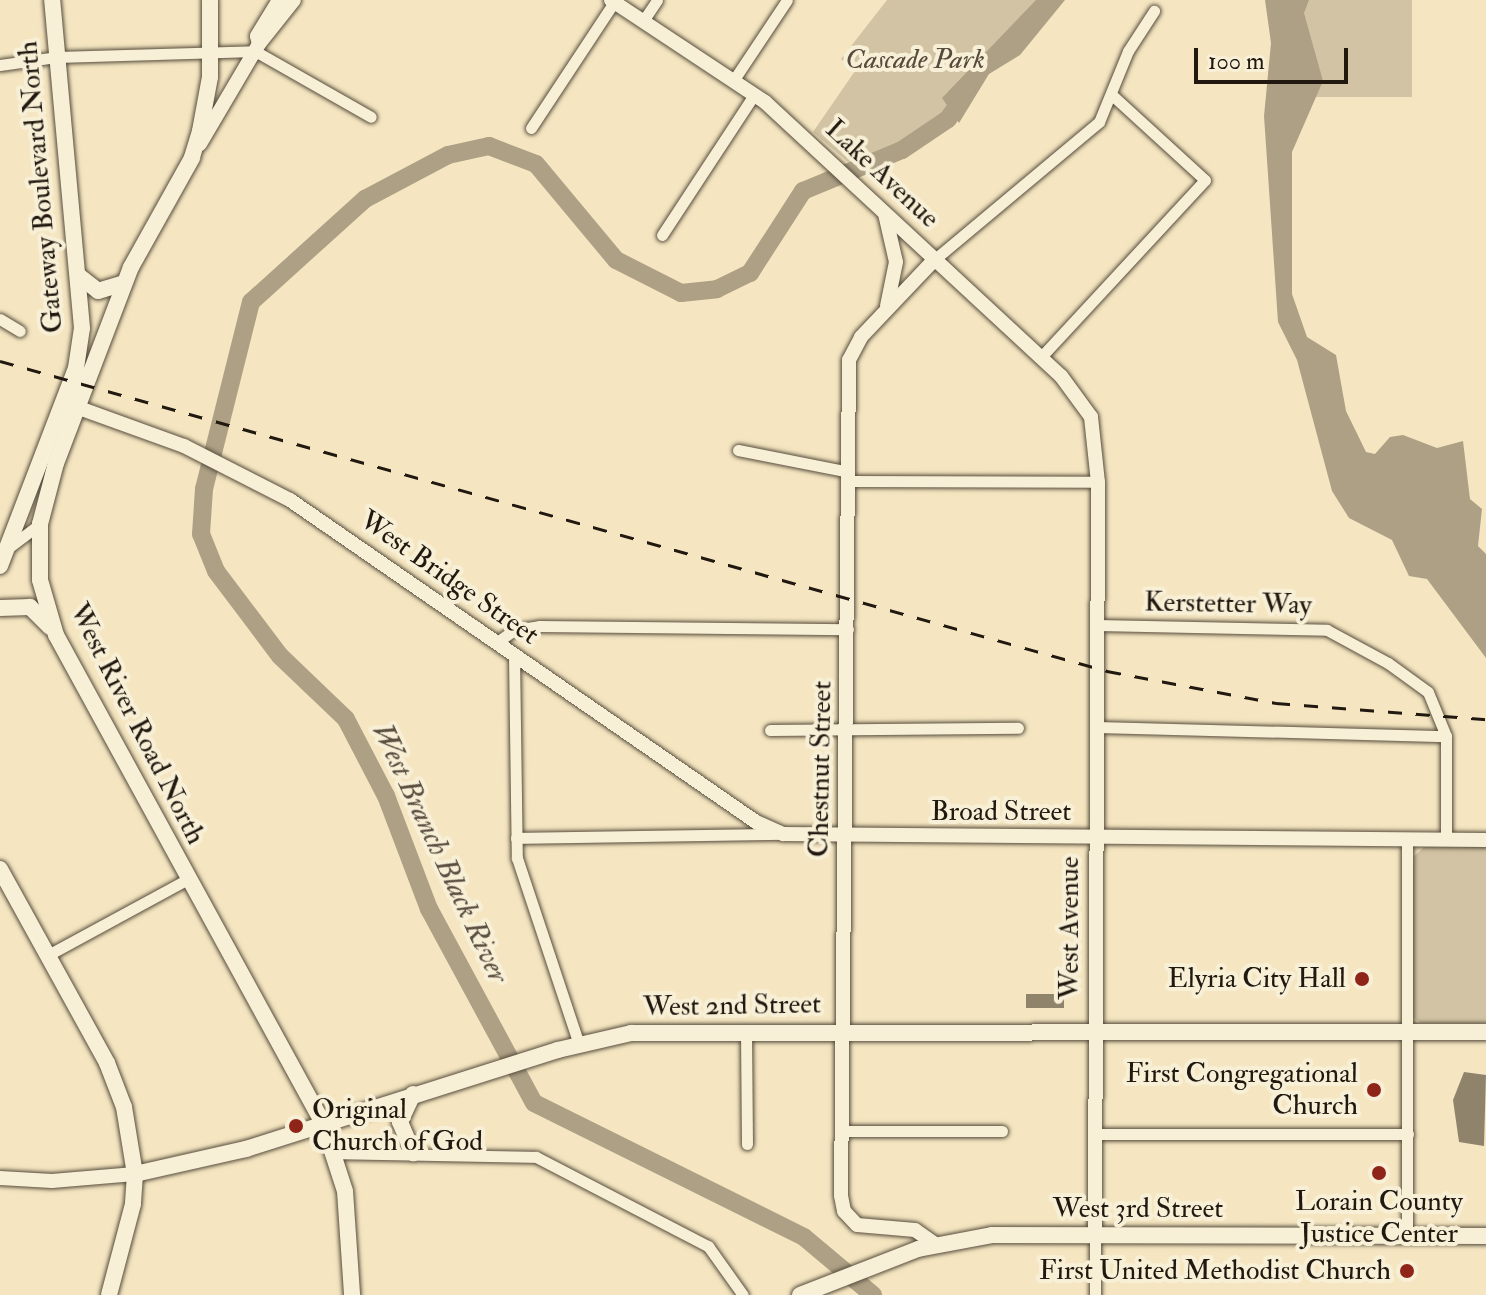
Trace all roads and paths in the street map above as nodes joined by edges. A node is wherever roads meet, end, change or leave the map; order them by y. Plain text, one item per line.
1 (52, 0) edge
2 (210, 0) edge
3 (279, 0) edge
4 (294, 0) edge
5 (657, 0) edge
6 (787, 0) edge
7 (612, 1) edge
8 (1154, 11) dead end
9 (643, 21) junction
10 (257, 48) junction
11 (210, 53) junction
12 (57, 57) junction
13 (0, 65) edge
14 (733, 81) junction
15 (754, 95) junction
16 (1114, 97) junction
17 (371, 117) dead end
18 (531, 128) dead end
19 (192, 158) junction
20 (883, 210) junction
21 (662, 235) dead end
22 (935, 259) junction
23 (79, 276) junction
24 (124, 283) junction
25 (886, 311) junction
26 (0, 319) edge
27 (20, 331) dead end
28 (1041, 357) junction
29 (70, 405) junction
30 (1091, 417) joint
31 (738, 450) dead end
32 (849, 476) junction
33 (1098, 482) junction
34 (40, 524) junction
35 (3, 549) edge
36 (0, 566) edge
37 (0, 608) edge
38 (1097, 625) junction
39 (848, 629) junction
40 (56, 635) junction
41 (497, 642) junction
42 (514, 655) junction
43 (1097, 727) junction
44 (848, 728) junction
45 (1018, 728) dead end
46 (770, 730) dead end
47 (1446, 736) junction
48 (783, 834) junction
49 (846, 837) junction
50 (516, 838) junction
51 (1097, 839) junction
52 (1407, 840) junction
53 (1446, 840) junction
54 (1486, 840) edge
55 (0, 869) edge
56 (188, 879) junction
57 (48, 955) junction
58 (746, 1031) junction
59 (844, 1031) junction
60 (1408, 1032) junction
61 (1486, 1032) edge
62 (1096, 1033) junction
63 (579, 1044) junction
64 (413, 1094) junction
65 (323, 1123) junction
66 (843, 1131) junction
67 (1002, 1131) dead end
68 (1095, 1134) junction
69 (1408, 1134) junction
70 (747, 1144) dead end
71 (334, 1153) junction
72 (413, 1153) junction
73 (135, 1174) junction
74 (0, 1178) edge
75 (1095, 1235) junction
76 (1407, 1236) junction
77 (1486, 1236) edge
78 (935, 1244) junction
79 (113, 1290) edge
80 (352, 1295) edge
81 (743, 1295) edge
82 (800, 1295) edge
83 (1095, 1295) edge

1 - 12 main road, Gateway Boulevard North
2 - 11 main road
3 - 10 street, West River Road North
4 - 10 street, West River Road North
5 - 9 street
6 - 14 street
7 - 9 street, Lake Avenue
7 - 18 street
8 - 16 street
9 - 14 street, Lake Avenue
10 - 11 street
10 - 17 street
10 - 19 street, West River Road North
11 - 12 street
11 - 19 main road
12 - 13 street
12 - 23 main road, Gateway Boulevard North
14 - 15 street, Lake Avenue
15 - 20 street, Lake Avenue
15 - 21 street
16 - 22 street
16 - 28 street
19 - 24 main road, West River Road North
20 - 22 street, Lake Avenue
20 - 25 street
22 - 25 street, Chestnut Street
22 - 28 street, Lake Avenue
23 - 24 main road
23 - 29 main road, Gateway Boulevard North
24 - 29 main road, West River Road North
25 - 32 street, Chestnut Street
26 - 27 street
28 - 30 street, Lake Avenue
29 - 34 main road, West River Road North
29 - 35 main road, Gateway Boulevard North
29 - 41 street, West Bridge Street
30 - 33 street, West Avenue
31 - 32 street
32 - 33 street
32 - 39 street, Chestnut Street
33 - 38 street, West Avenue
34 - 35 street
34 - 40 main road, West River Road North
35 - 36 main road, Gateway Boulevard North
37 - 40 main road
38 - 43 street, West Avenue
38 - 47 street, Kerstetter Way
39 - 41 street
39 - 44 street, Chestnut Street
40 - 56 main road, West River Road North
41 - 42 street, West Bridge Street
42 - 48 street, West Bridge Street
42 - 50 street
43 - 47 street
43 - 51 street, West Avenue
44 - 45 street
44 - 46 street
44 - 49 street, Chestnut Street
47 - 53 street, Kerstetter Way
48 - 49 street, Broad Street
48 - 50 street, Broad Street
49 - 51 street, Broad Street
49 - 59 street, Chestnut Street
50 - 63 street
51 - 52 street, Broad Street
51 - 62 street, West Avenue
52 - 53 street, Broad Street
52 - 60 street
53 - 54 street, Broad Street
55 - 57 main road
56 - 57 street
56 - 65 main road, West River Road North
57 - 73 main road
58 - 59 main road, West 2nd Street
58 - 63 main road, West 2nd Street
58 - 70 street
59 - 62 main road, West 2nd Street
59 - 66 street, Chestnut Street
60 - 61 main road, West 2nd Street
60 - 62 main road, West 2nd Street
60 - 69 street
62 - 68 street, West Avenue
63 - 64 main road, West 2nd Street
64 - 65 main road, West 2nd Street
64 - 72 main road
65 - 71 main road, West River Road North
65 - 73 main road, West 2nd Street
66 - 67 street
66 - 78 street, Chestnut Street
68 - 69 street
68 - 75 street, West Avenue
69 - 76 street
71 - 72 street
71 - 80 main road, West River Road North
72 - 81 street
73 - 74 street, West 2nd Street
73 - 79 main road
75 - 76 main road, West 3rd Street
75 - 78 main road, West 3rd Street
75 - 83 street, West Avenue
76 - 77 main road, West 3rd Street
78 - 82 main road, West 3rd Street

